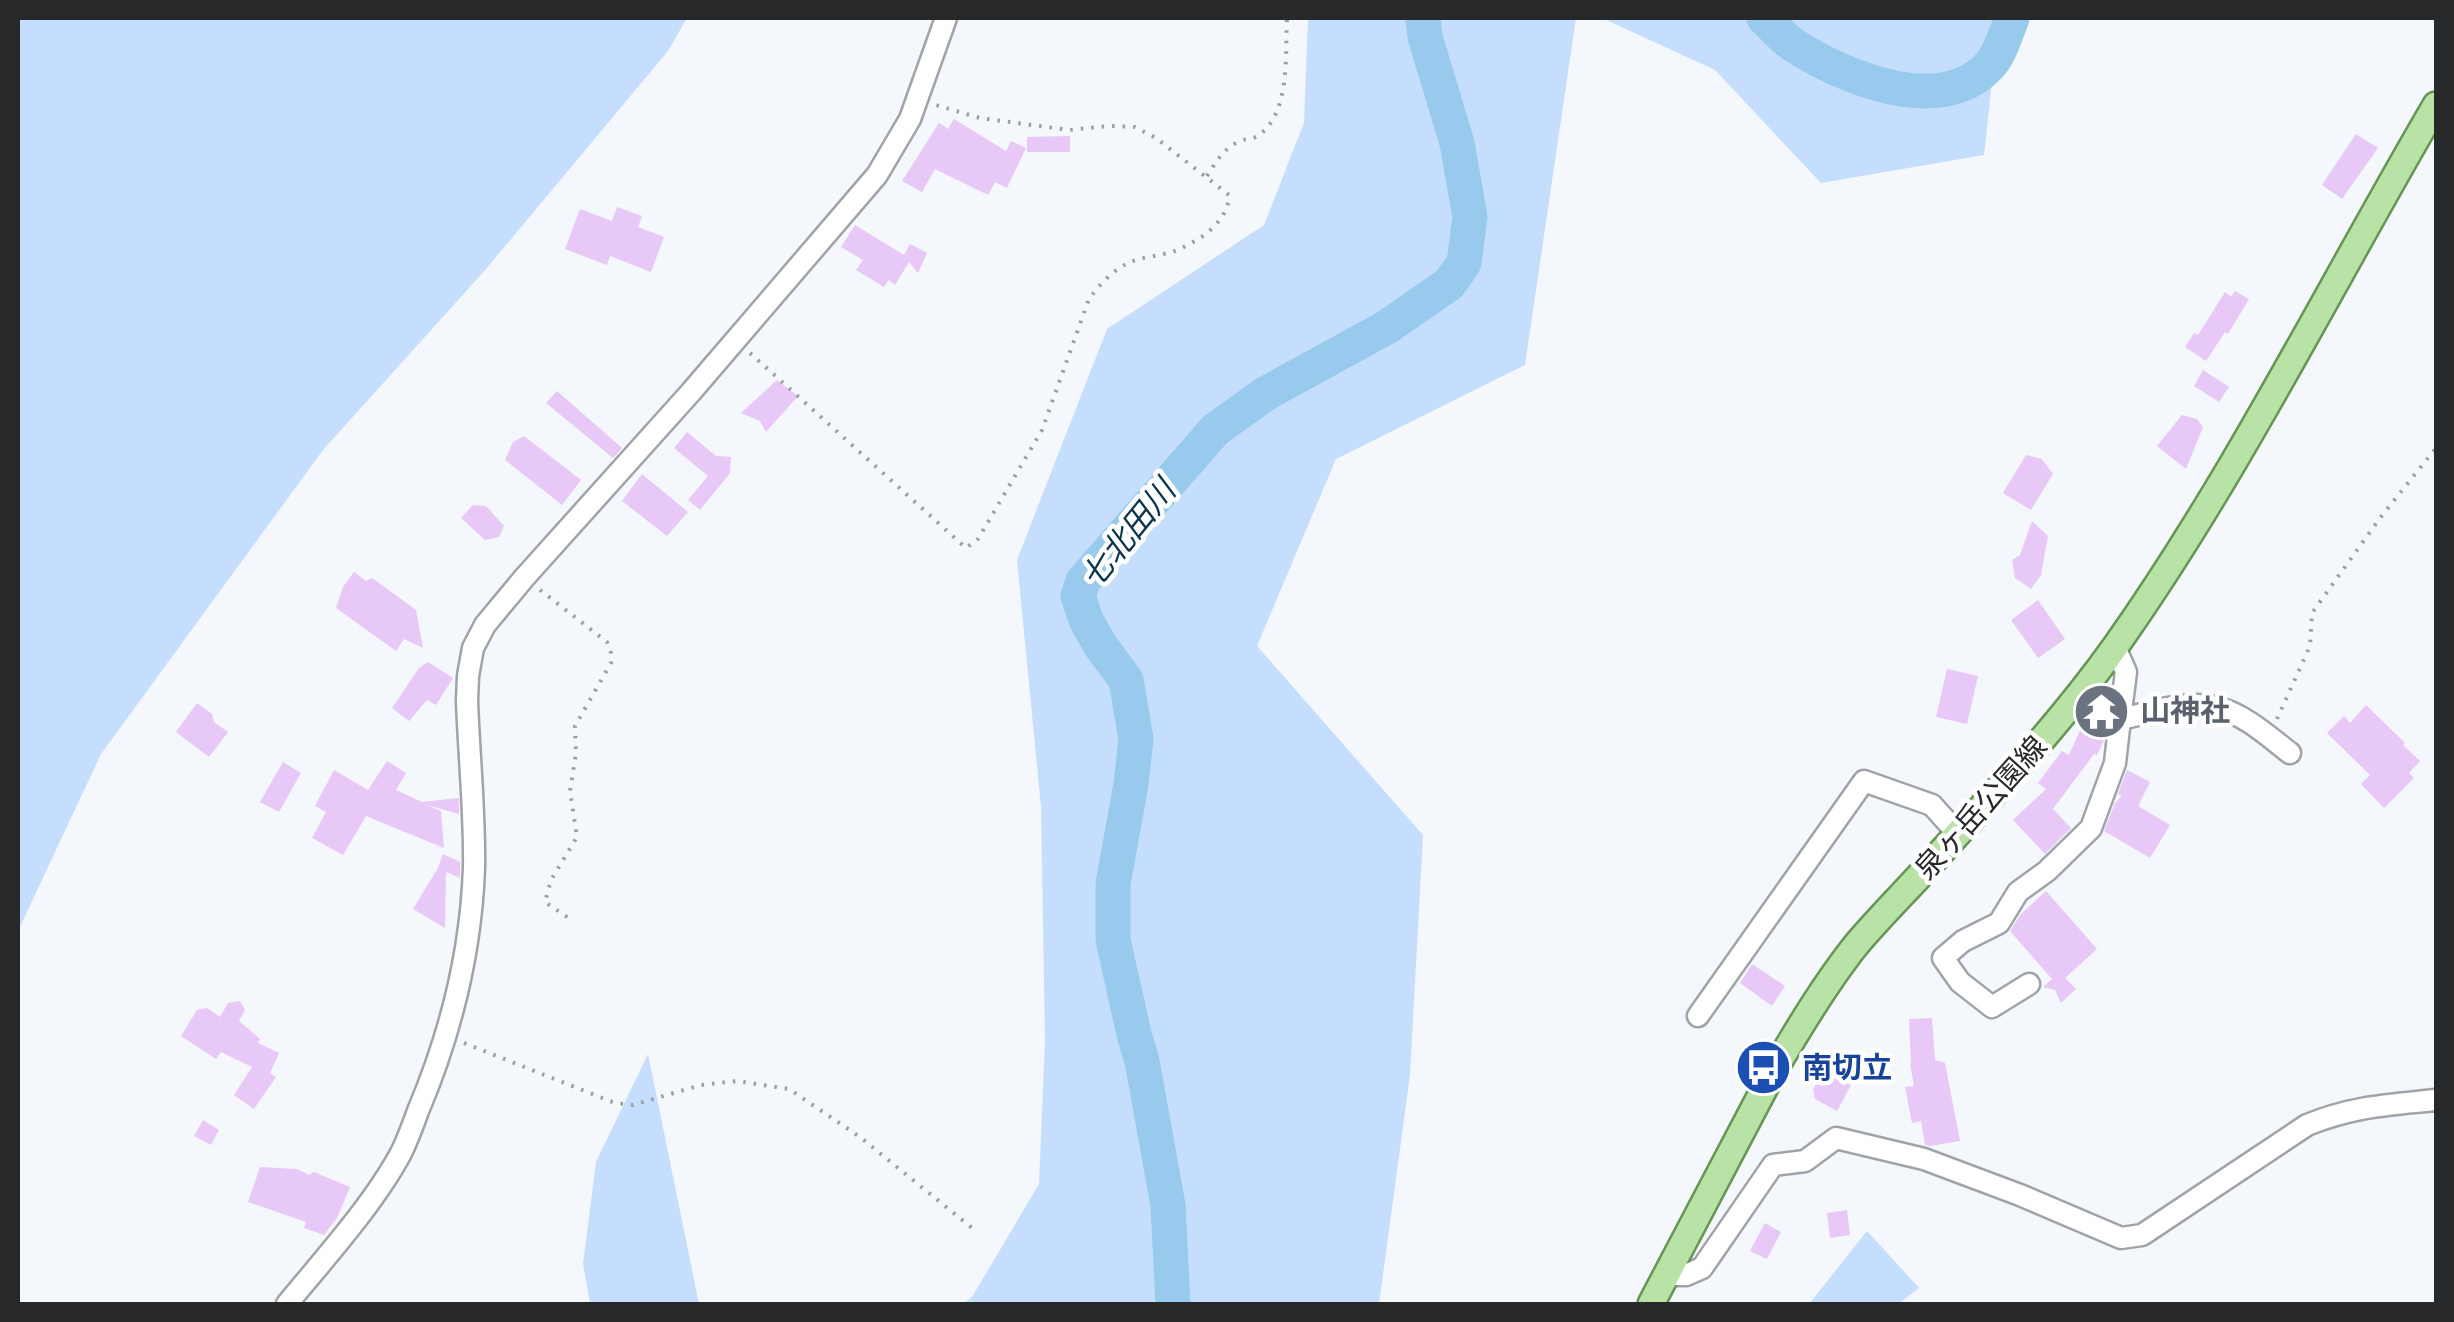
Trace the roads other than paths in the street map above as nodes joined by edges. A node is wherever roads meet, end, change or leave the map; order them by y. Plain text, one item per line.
1 (946, 18) edge
2 (2436, 106) edge
3 (2115, 647) junction
4 (2120, 718) junction
5 (2290, 753) dead end
6 (1958, 834) junction
7 (2029, 984) dead end
8 (1698, 1016) dead end
9 (2436, 1100) edge
10 (1666, 1276) junction
11 (287, 1304) edge
12 (1651, 1304) edge

1 - 11 street
2 - 3 main road, 泉ヶ岳公園線
3 - 4 street
3 - 6 main road, 泉ヶ岳公園線
4 - 5 street
4 - 7 street
6 - 8 street
6 - 10 main road, 泉ヶ岳公園線
9 - 10 street
10 - 12 main road, 泉ヶ岳公園線

